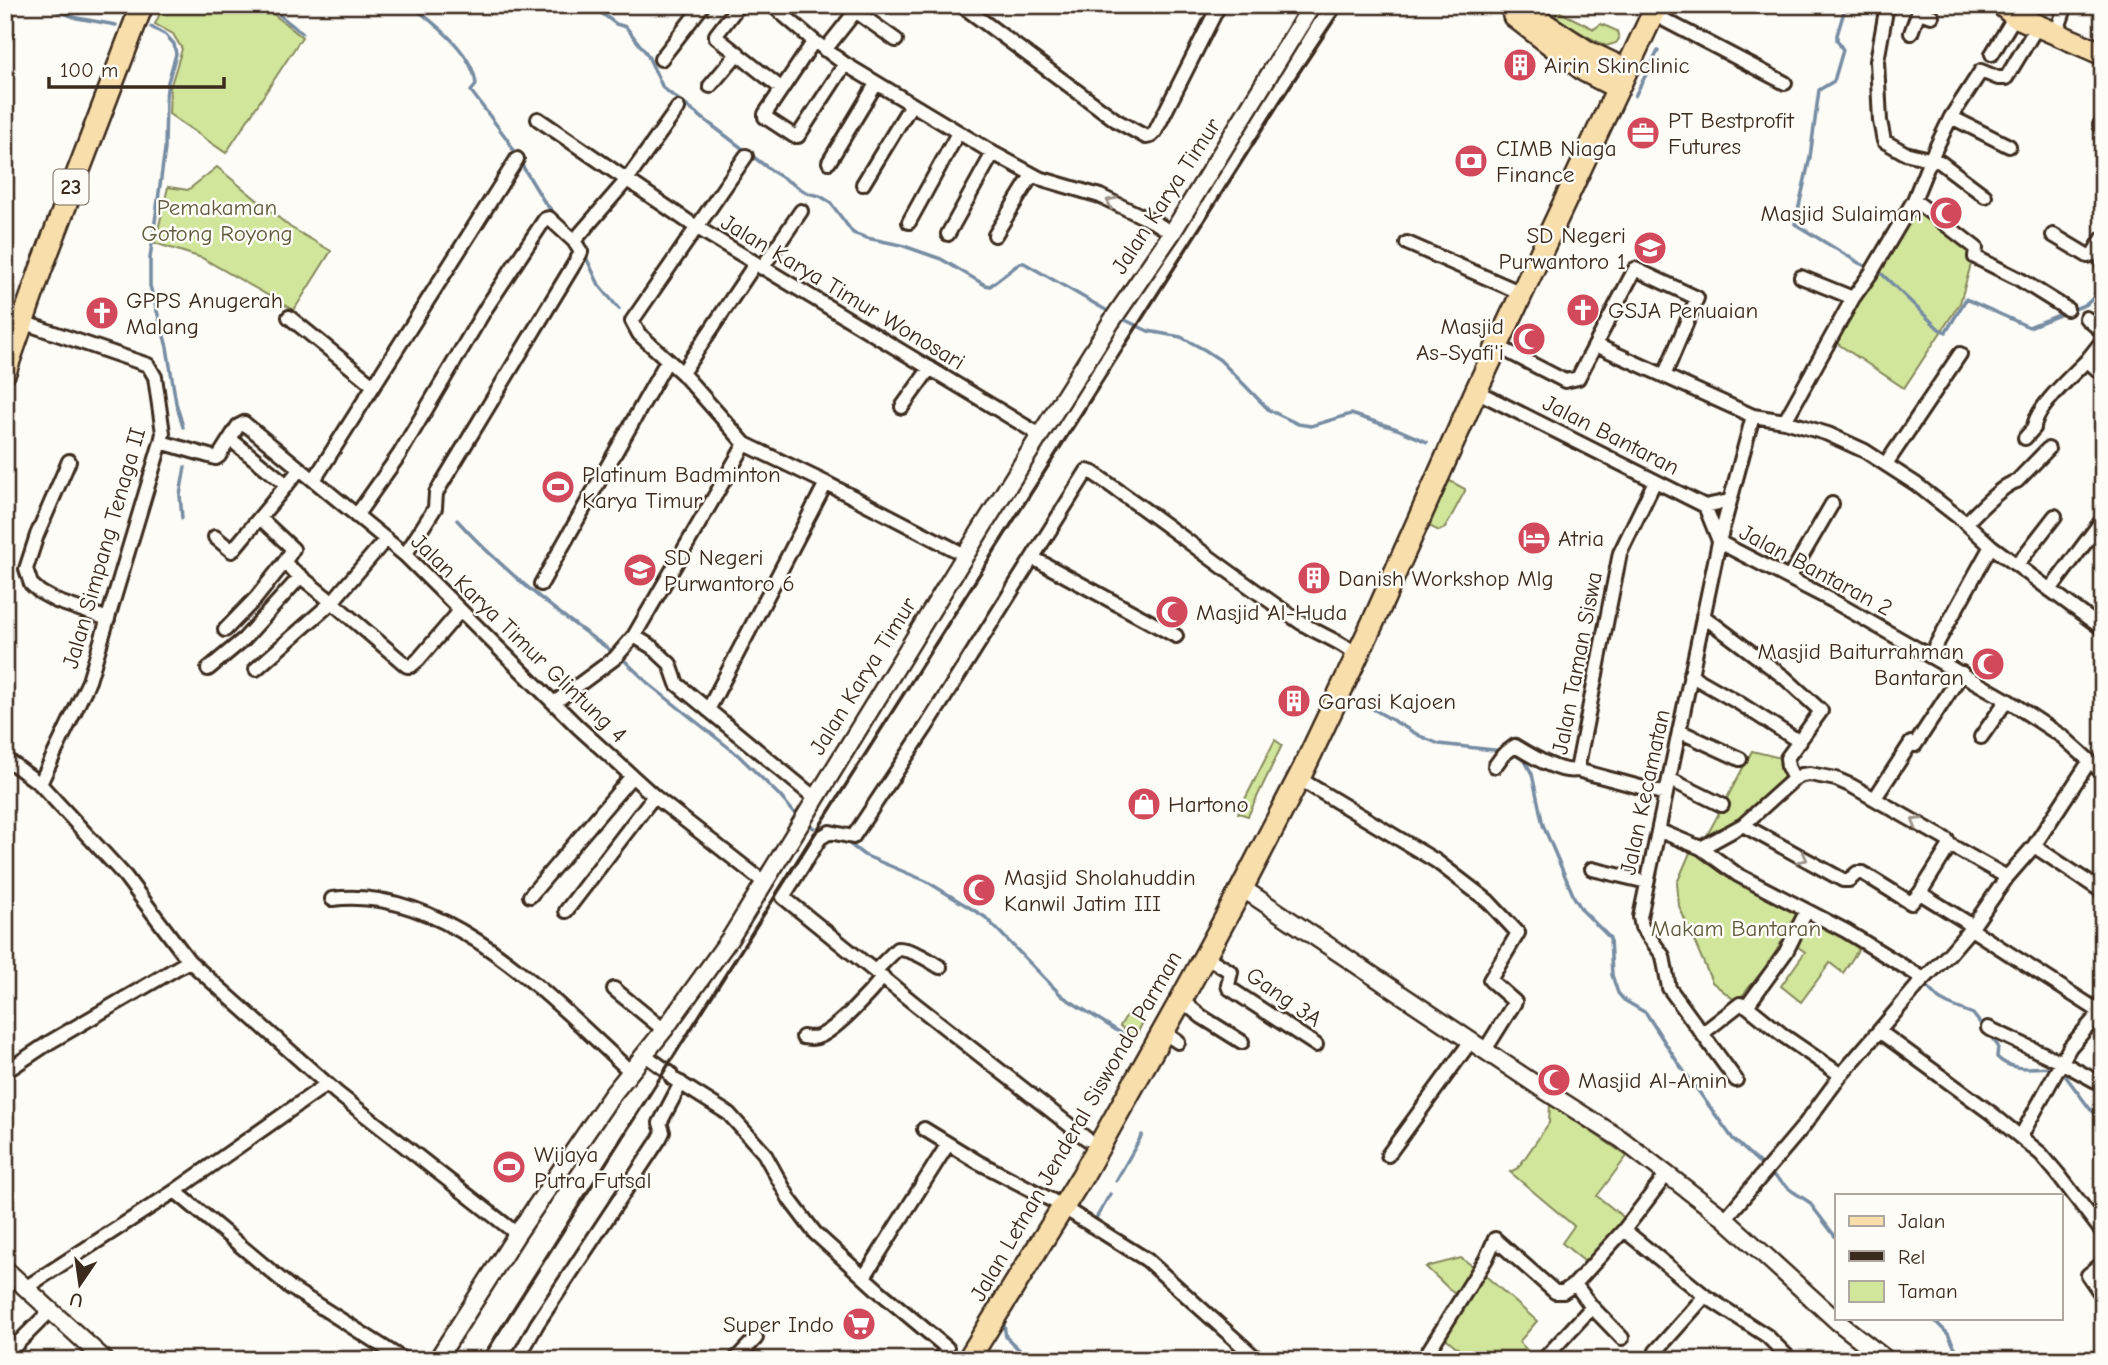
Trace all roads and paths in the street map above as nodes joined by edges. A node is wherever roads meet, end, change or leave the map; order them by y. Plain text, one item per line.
1 (142, 5) edge
2 (703, 5) edge
3 (772, 5) edge
4 (961, 5) edge
5 (1219, 5) edge
6 (1312, 5) edge
7 (1887, 5) edge
8 (2066, 5) edge
9 (1511, 6) edge
10 (733, 7) edge
11 (851, 8) edge
12 (1651, 8) edge
13 (1919, 8) edge
14 (2008, 10) edge
15 (1932, 16) dead end
16 (2047, 29) junction
17 (1911, 33) dead end
18 (896, 40) dead end
19 (814, 41) junction
20 (825, 50) junction
21 (738, 53) junction
22 (1992, 54) dead end
23 (2103, 54) edge
24 (661, 59) dead end
25 (845, 64) junction
26 (1616, 76) junction
27 (1785, 83) dead end
28 (876, 84) junction
29 (710, 86) dead end
30 (782, 89) junction
31 (911, 105) junction
32 (678, 108) dead end
33 (1951, 117) junction
34 (538, 119) dead end
35 (958, 133) junction
36 (2008, 146) dead end
37 (993, 153) junction
38 (746, 156) dead end
39 (1931, 158) junction
40 (517, 159) dead end
41 (829, 162) dead end
42 (1032, 175) junction
43 (626, 180) junction
44 (863, 184) dead end
45 (1985, 196) dead end
46 (1914, 200) junction
47 (801, 211) dead end
48 (909, 222) dead end
49 (696, 227) junction
50 (1172, 233) junction
51 (948, 234) dead end
52 (995, 235) dead end
53 (2053, 235) dead end
54 (2103, 240) edge
55 (574, 241) junction
56 (1407, 243) dead end
57 (759, 266) junction
58 (2103, 266) edge
59 (1801, 277) dead end
60 (1510, 288) junction
61 (1853, 298) junction
62 (2067, 309) dead end
63 (289, 317) dead end
64 (2086, 318) dead end
65 (22, 322) junction
66 (2103, 338) edge
67 (1596, 345) junction
68 (1497, 346) junction
69 (1960, 354) dead end
70 (2087, 360) junction
71 (667, 361) junction
72 (930, 368) junction
73 (5, 372) edge
74 (682, 373) junction
75 (2103, 375) edge
76 (1664, 376) junction
77 (373, 385) junction
78 (1476, 391) junction
79 (902, 407) dead end
80 (1753, 416) junction
81 (1785, 421) junction
82 (1040, 436) junction
83 (2025, 438) dead end
84 (230, 439) junction
85 (161, 442) junction
86 (745, 444) junction
87 (2048, 449) dead end
88 (69, 461) dead end
89 (1886, 464) junction
90 (300, 469) junction
91 (314, 480) junction
92 (1656, 481) junction
93 (826, 483) junction
94 (287, 485) junction
95 (1729, 501) junction
96 (1832, 504) dead end
97 (1705, 506) junction
98 (356, 516) junction
99 (2055, 516) dead end
100 (260, 518) junction
101 (2103, 519) edge
102 (1966, 523) junction
103 (1404, 536) junction
104 (215, 537) dead end
105 (386, 539) junction
106 (1719, 542) junction
107 (1991, 546) junction
108 (405, 555) junction
109 (965, 555) junction
110 (1033, 558) junction
111 (284, 563) junction
112 (2017, 565) junction
113 (301, 576) junction
114 (1789, 578) junction
115 (541, 584) dead end
116 (2050, 590) junction
117 (332, 602) junction
118 (460, 611) junction
119 (1369, 615) junction
120 (1703, 615) junction
121 (108, 619) junction
122 (2103, 629) edge
123 (225, 630) dead end
124 (634, 636) junction
125 (1176, 636) dead end
126 (1347, 648) junction
127 (1930, 656) junction
128 (208, 669) dead end
129 (256, 669) dead end
130 (1962, 673) junction
131 (1690, 676) junction
132 (2007, 700) junction
133 (554, 703) junction
134 (708, 710) junction
135 (1679, 732) junction
136 (1981, 737) dead end
137 (1800, 742) junction
138 (1503, 757) dead end
139 (5, 758) edge
140 (1740, 759) dead end
141 (2098, 765) edge
142 (1577, 770) junction
143 (632, 776) junction
144 (1298, 778) junction
145 (1669, 779) junction
146 (1794, 779) junction
147 (40, 784) junction
148 (1666, 794) junction
149 (654, 796) junction
150 (815, 798) junction
151 (1875, 798) junction
152 (1722, 804) dead end
153 (1743, 825) junction
154 (1660, 831) junction
155 (1950, 845) junction
156 (2034, 846) junction
157 (1701, 848) junction
158 (1592, 869) dead end
159 (2007, 877) junction
160 (1647, 882) junction
161 (765, 883) junction
162 (1242, 888) junction
163 (2103, 892) edge
164 (1920, 893) junction
165 (530, 896) dead end
166 (332, 899) dead end
167 (566, 911) dead end
168 (1803, 919) junction
169 (1972, 928) junction
170 (1205, 956) junction
171 (189, 961) junction
172 (940, 967) dead end
173 (879, 974) junction
174 (1922, 981) junction
175 (614, 989) dead end
176 (1181, 1000) junction
177 (1747, 1006) junction
178 (2101, 1010) edge
179 (1988, 1028) dead end
180 (664, 1030) junction
181 (1879, 1031) junction
182 (1703, 1033) junction
183 (803, 1037) dead end
184 (1471, 1041) junction
185 (1242, 1042) dead end
186 (1316, 1045) dead end
187 (1485, 1050) junction
188 (645, 1055) junction
189 (2058, 1067) junction
190 (5, 1072) edge
191 (631, 1072) junction
192 (1842, 1076) junction
193 (1737, 1080) dead end
194 (681, 1083) junction
195 (327, 1084) junction
196 (2103, 1085) edge
197 (924, 1129) dead end
198 (2021, 1136) junction
199 (1087, 1139) junction
200 (948, 1144) junction
201 (1388, 1155) dead end
202 (1667, 1174) junction
203 (175, 1191) junction
204 (1058, 1204) junction
205 (1725, 1219) junction
206 (1624, 1230) junction
207 (2103, 1233) edge
208 (517, 1234) junction
209 (2103, 1262) edge
210 (5, 1269) edge
211 (866, 1275) dead end
212 (1575, 1284) junction
213 (25, 1287) junction
214 (1705, 1296) junction
215 (2103, 1297) edge
216 (1592, 1307) junction
217 (50, 1311) junction
218 (1835, 1319) edge
219 (1836, 1320) edge
220 (756, 1338) dead end
221 (1622, 1338) dead end
222 (951, 1354) edge
223 (5, 1356) edge
224 (104, 1360) edge
225 (404, 1360) edge
226 (437, 1360) edge
227 (517, 1360) edge
228 (736, 1360) edge
229 (939, 1360) edge
230 (968, 1360) edge
231 (1258, 1360) edge
232 (1423, 1360) edge
233 (1543, 1360) edge
234 (1659, 1360) edge
235 (1791, 1360) edge
236 (1887, 1360) edge

1 - 65 main road, 23
2 - 24 street
3 - 19 street
4 - 5 street
6 - 50 street, Jalan Karya Timur
7 - 39 street
8 - 16 street
9 - 26 main road
10 - 21 street
11 - 18 street
11 - 20 street
12 - 26 main road, Jalan Letnan Jenderal Siswondo Parman
12 - 27 street
13 - 15 street
13 - 17 street
14 - 16 main road
14 - 22 street
16 - 23 main road
16 - 33 street
19 - 20 street
19 - 30 street
20 - 25 street
21 - 29 street
21 - 30 street
25 - 28 street
25 - 30 street
26 - 60 main road, Jalan Letnan Jenderal Siswondo Parman
26 - 68 main road, Jalan Letnan Jenderal Siswondo Parman
28 - 31 street
28 - 41 street
31 - 35 street
31 - 44 street
32 - 43 street
33 - 36 street
33 - 39 street
34 - 43 street, Jalan Karya Timur Wonosari
35 - 37 street
35 - 48 street
37 - 42 street
37 - 51 street
38 - 49 street
39 - 45 street
39 - 46 street
40 - 77 street
50 -> 42 street
42 - 52 street
43 - 49 street, Jalan Karya Timur Wonosari
43 - 55 street
46 - 61 street
46 - 62 street
47 - 57 street
49 - 57 street, Jalan Karya Timur Wonosari
49 - 71 street
50 - 82 street, Jalan Karya Timur
53 - 54 street
54 - 58 street
55 - 98 street
55 - 108 street
56 - 60 street
57 - 72 street, Jalan Karya Timur Wonosari
57 - 74 street
59 - 61 street
60 - 103 main road, Jalan Letnan Jenderal Siswondo Parman
61 - 81 street
63 - 77 street
64 - 66 street
65 - 73 main road, 23
65 - 85 street, Jalan Simpang Tenaga II
66 - 70 street
67 - 68 street
67 - 76 street
67 - 76 street
68 - 78 main road, Jalan Letnan Jenderal Siswondo Parman
69 - 89 street
70 - 75 street
70 - 83 street
71 - 74 street
71 - 115 street
72 - 79 street
72 - 82 street, Jalan Karya Timur Wonosari
74 - 86 street
76 - 80 street
77 - 91 street
78 - 92 street, Jalan Bantaran
78 - 103 main road, Jalan Letnan Jenderal Siswondo Parman
80 - 81 street
80 - 95 street, Jalan Kecamatan
81 - 89 street
82 - 109 street, Jalan Karya Timur
84 - 85 street
84 - 90 street, Jalan Karya Timur Glintung 4
84 - 94 street
85 - 121 street, Jalan Simpang Tenaga II
86 - 93 street
86 - 124 street
87 - 102 street
88 - 121 street
89 - 102 street
90 - 91 street, Jalan Karya Timur Glintung 4
90 - 94 street
91 - 98 street, Jalan Karya Timur Glintung 4
92 - 97 street, Jalan Bantaran
92 - 142 street, Jalan Taman Siswa
93 - 109 street
93 - 134 street
94 - 100 street
95 - 97 street
95 - 106 street, Jalan Kecamatan
96 - 114 street
97 - 106 street
98 - 105 street, Jalan Karya Timur Glintung 4
99 - 112 street
100 - 104 street
100 - 111 street
101 - 116 street
102 - 107 street
103 - 119 main road, Jalan Letnan Jenderal Siswondo Parman
105 - 108 street, Jalan Karya Timur Glintung 4
105 - 117 street
106 - 114 street, Jalan Bantaran 2
106 - 120 street, Jalan Kecamatan
107 - 112 street
107 - 127 street
108 - 118 street, Jalan Karya Timur Glintung 4
109 - 150 street, Jalan Karya Timur
110 - 125 street
110 - 126 street
110 - 173 street
111 - 113 street
111 - 123 street
112 - 116 street
113 - 117 street
113 - 128 street
114 - 127 street, Jalan Bantaran 2
116 - 122 street
117 - 118 street
117 - 129 street
118 - 133 street, Jalan Karya Timur Glintung 4
119 - 126 main road, Jalan Letnan Jenderal Siswondo Parman
119 - 144 main road, Jalan Letnan Jenderal Siswondo Parman
120 - 131 street, Jalan Kecamatan
120 - 137 street
121 - 147 street, Jalan Simpang Tenaga II
124 - 133 street
124 - 134 street
126 - 199 main road, Jalan Letnan Jenderal Siswondo Parman
127 - 130 street, Jalan Bantaran 2
130 - 132 street, Jalan Bantaran 2
130 - 151 street
131 - 135 street, Jalan Kecamatan
131 - 137 street
132 - 136 street
132 - 141 street, Jalan Bantaran 2
133 - 143 street, Jalan Karya Timur Glintung 4
134 - 150 street
135 - 140 street
135 - 145 street, Jalan Kecamatan
137 - 146 street
138 - 142 street
139 - 147 street
141 - 156 street
142 - 148 street, Jalan Taman Siswa
143 - 149 street, Jalan Karya Timur Glintung 4
143 - 165 street
144 - 162 main road, Jalan Letnan Jenderal Siswondo Parman
144 - 187 street
145 - 148 street, Jalan Kecamatan
145 - 152 street
146 - 151 street
146 - 153 street
147 - 171 street
148 - 154 street, Jalan Kecamatan
149 - 161 street, Jalan Karya Timur Glintung 4
149 - 167 street
150 - 161 street, Jalan Karya Timur
155 -> 151 street
153 - 157 street
153 -> 164 street
154 - 157 street
154 - 160 street, Jalan Kecamatan
155 - 159 street
155 - 164 street
156 - 159 street
156 - 163 street
157 - 168 street
158 - 160 street
159 - 169 street
160 - 182 street, Jalan Kecamatan
161 - 180 street, Jalan Karya Timur
162 - 170 main road, Jalan Letnan Jenderal Siswondo Parman
162 - 184 street
164 - 169 street
166 - 191 street
168 - 174 street
168 - 177 street
169 - 174 street
169 - 178 street
170 - 176 main road, Jalan Letnan Jenderal Siswondo Parman
170 - 186 street, Gang 3A
171 - 190 street
171 - 195 street
172 - 173 street
173 - 183 street
173 - 199 street
174 - 181 street
175 - 180 street
176 - 185 street
176 - 204 main road, Jalan Letnan Jenderal Siswondo Parman
177 - 182 street
177 - 192 street
178 - 189 street
179 - 189 street
180 - 188 street, Jalan Karya Timur
181 - 192 street
181 - 198 street
182 - 193 street, Jalan Kecamatan
184 - 187 street
184 - 201 street
187 - 202 street
188 - 191 street, Jalan Karya Timur
188 - 194 street
189 - 196 street
189 - 198 street
191 - 208 street, Jalan Karya Timur
192 - 205 street
194 - 222 street
194 - 227 street
195 - 203 street
195 - 208 street
197 - 200 street
198 - 207 street
199 - 204 main road, Jalan Letnan Jenderal Siswondo Parman
200 - 204 street
200 - 211 street
202 - 205 street
202 - 206 street
203 - 213 street
203 - 225 street
204 - 222 main road, Jalan Letnan Jenderal Siswondo Parman
204 - 230 main road, Jalan Letnan Jenderal Siswondo Parman
204 - 231 street
205 - 218 street
206 - 212 street
206 - 214 street
208 - 226 street, Jalan Karya Timur
209 - 215 street
210 - 213 street
212 - 216 street
212 - 232 street
213 - 217 street
214 - 234 street
214 - 235 street
216 - 221 street
216 - 233 street
217 - 223 street
217 - 224 street
219 - 236 street
220 - 228 street
222 - 229 street

